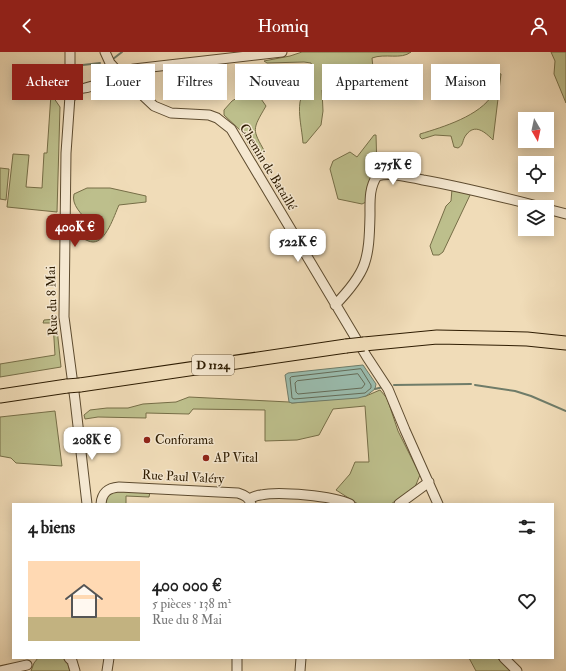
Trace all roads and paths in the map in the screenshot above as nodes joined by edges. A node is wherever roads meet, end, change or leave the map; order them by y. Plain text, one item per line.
1 (70, 52) edge
2 (105, 52) edge
3 (282, 52) edge
4 (70, 64) edge
5 (111, 64) edge
6 (155, 67) edge
7 (70, 100) edge
8 (147, 100) edge
9 (518, 201) edge
10 (554, 211) edge
11 (566, 214) edge
12 (335, 305) junction
13 (566, 343) edge
14 (0, 396) edge
15 (429, 482) junction
16 (250, 501) edge
17 (87, 503) edge
18 (101, 503) edge
19 (347, 503) edge
20 (400, 503) edge
21 (438, 503) edge
22 (108, 659) edge
23 (237, 659) edge
24 (301, 659) edge
25 (505, 659) edge
26 (28, 665) edge
27 (0, 671) edge
28 (107, 671) edge
29 (237, 671) edge
30 (300, 671) edge
31 (517, 671) edge

1 - 4 street
2 - 5 street, Chemin de Bataillé
3 - 6 street
7 - 17 street, Rue du 8 Mai
8 - 12 street, Chemin de Bataillé
9 - 12 street
10 - 11 street
12 - 15 street, Chemin de Bataillé
13 - 14 highway, D 1124, bridge
15 - 20 street
15 - 21 street, Chemin de Bataillé
16 - 18 street, Rue Paul Valéry
16 - 19 street
22 - 28 street
23 - 29 street
24 - 30 street
25 - 31 street
26 - 27 street

